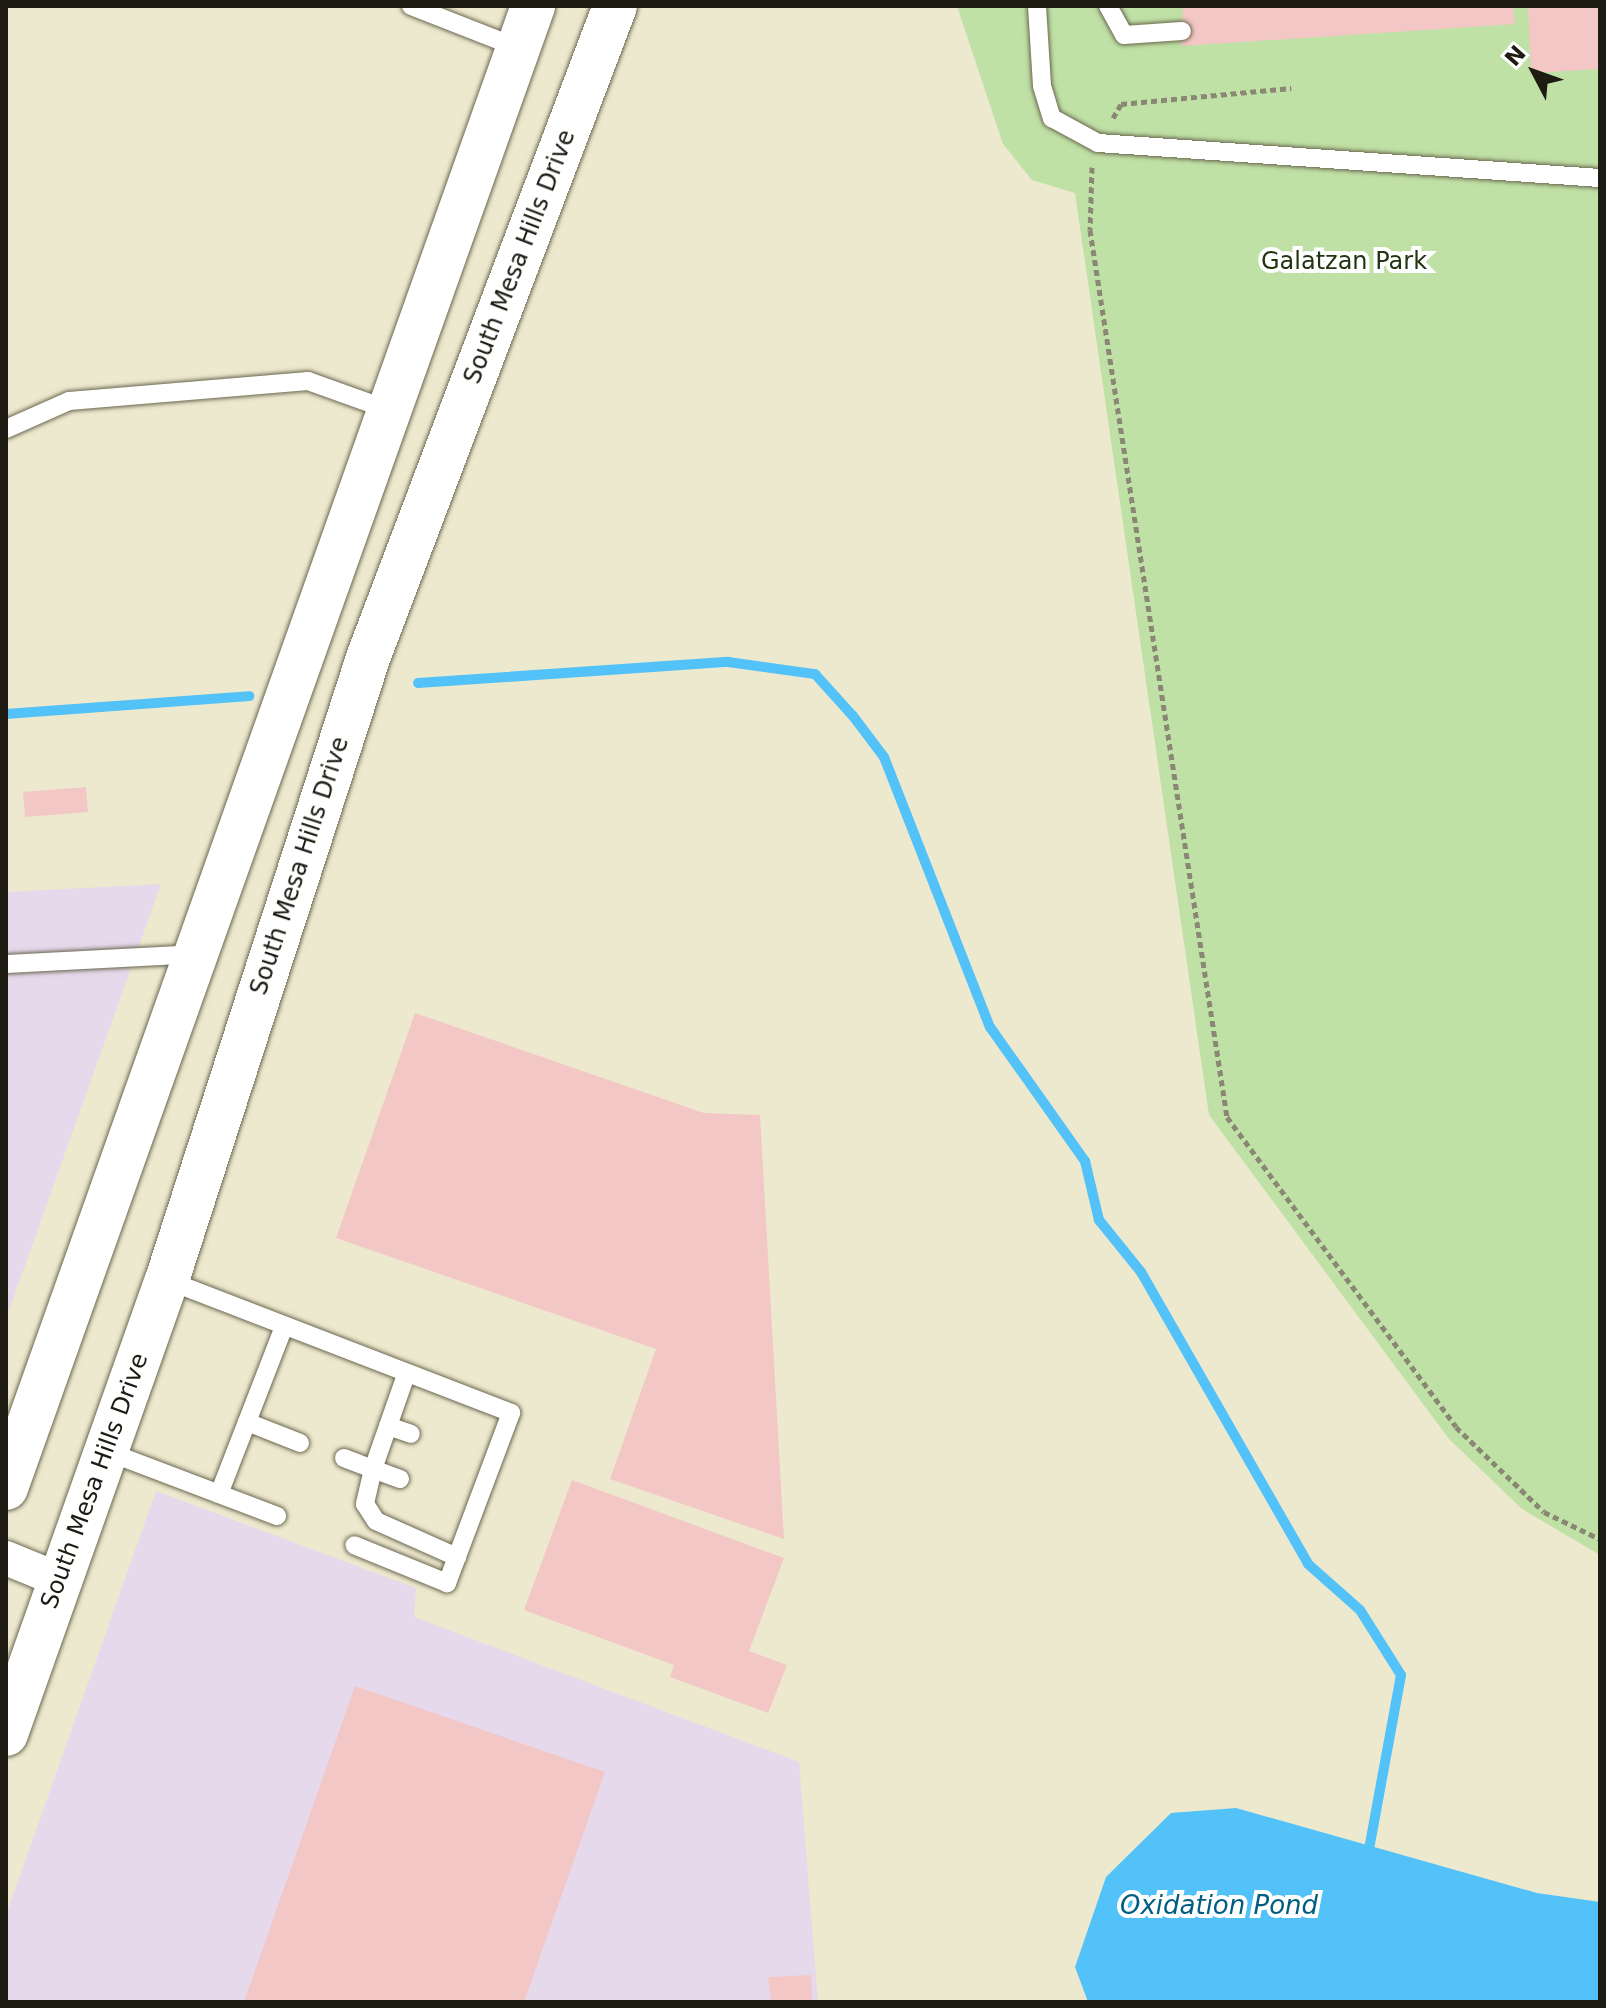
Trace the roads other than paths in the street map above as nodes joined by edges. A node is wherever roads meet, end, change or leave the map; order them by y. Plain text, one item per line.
1 (411, 6) edge
2 (533, 6) edge
3 (615, 6) edge
4 (1037, 6) edge
5 (1108, 6) edge
6 (1182, 31) dead end
7 (518, 48) junction
8 (1600, 178) edge
9 (389, 410) junction
10 (6, 415) edge
11 (6, 428) edge
12 (196, 954) junction
13 (6, 964) edge
14 (167, 1280) junction
15 (284, 1326) junction
16 (406, 1375) junction
17 (247, 1422) junction
18 (388, 1426) junction
19 (411, 1434) dead end
20 (300, 1443) dead end
21 (106, 1451) junction
22 (344, 1458) dead end
23 (373, 1469) junction
24 (400, 1479) dead end
25 (6, 1488) edge
26 (219, 1494) junction
27 (458, 1500) dead end
28 (476, 1506) junction
29 (277, 1516) dead end
30 (354, 1545) dead end
31 (457, 1557) junction
32 (6, 1558) edge
33 (60, 1580) junction
34 (6, 1734) edge

1 - 7 lane
2 - 7 street
3 - 14 street, South Mesa Hills Drive
4 - 8 lane
5 - 6 lane
7 - 9 street
9 - 11 lane
9 - 12 street
10 - 11 lane
12 - 13 lane
12 - 25 street
14 - 15 lane
14 - 21 street, South Mesa Hills Drive
15 - 16 lane
15 - 17 lane
16 - 18 lane
16 - 28 lane
17 - 20 lane
17 - 26 lane
18 - 19 lane
18 - 23 lane
21 - 26 lane
21 - 33 street, South Mesa Hills Drive
22 - 23 lane
23 - 24 lane
23 - 31 lane
26 - 29 lane
27 - 28 lane
28 - 31 lane
30 - 31 lane
32 - 33 street
33 - 34 street, South Mesa Hills Drive

